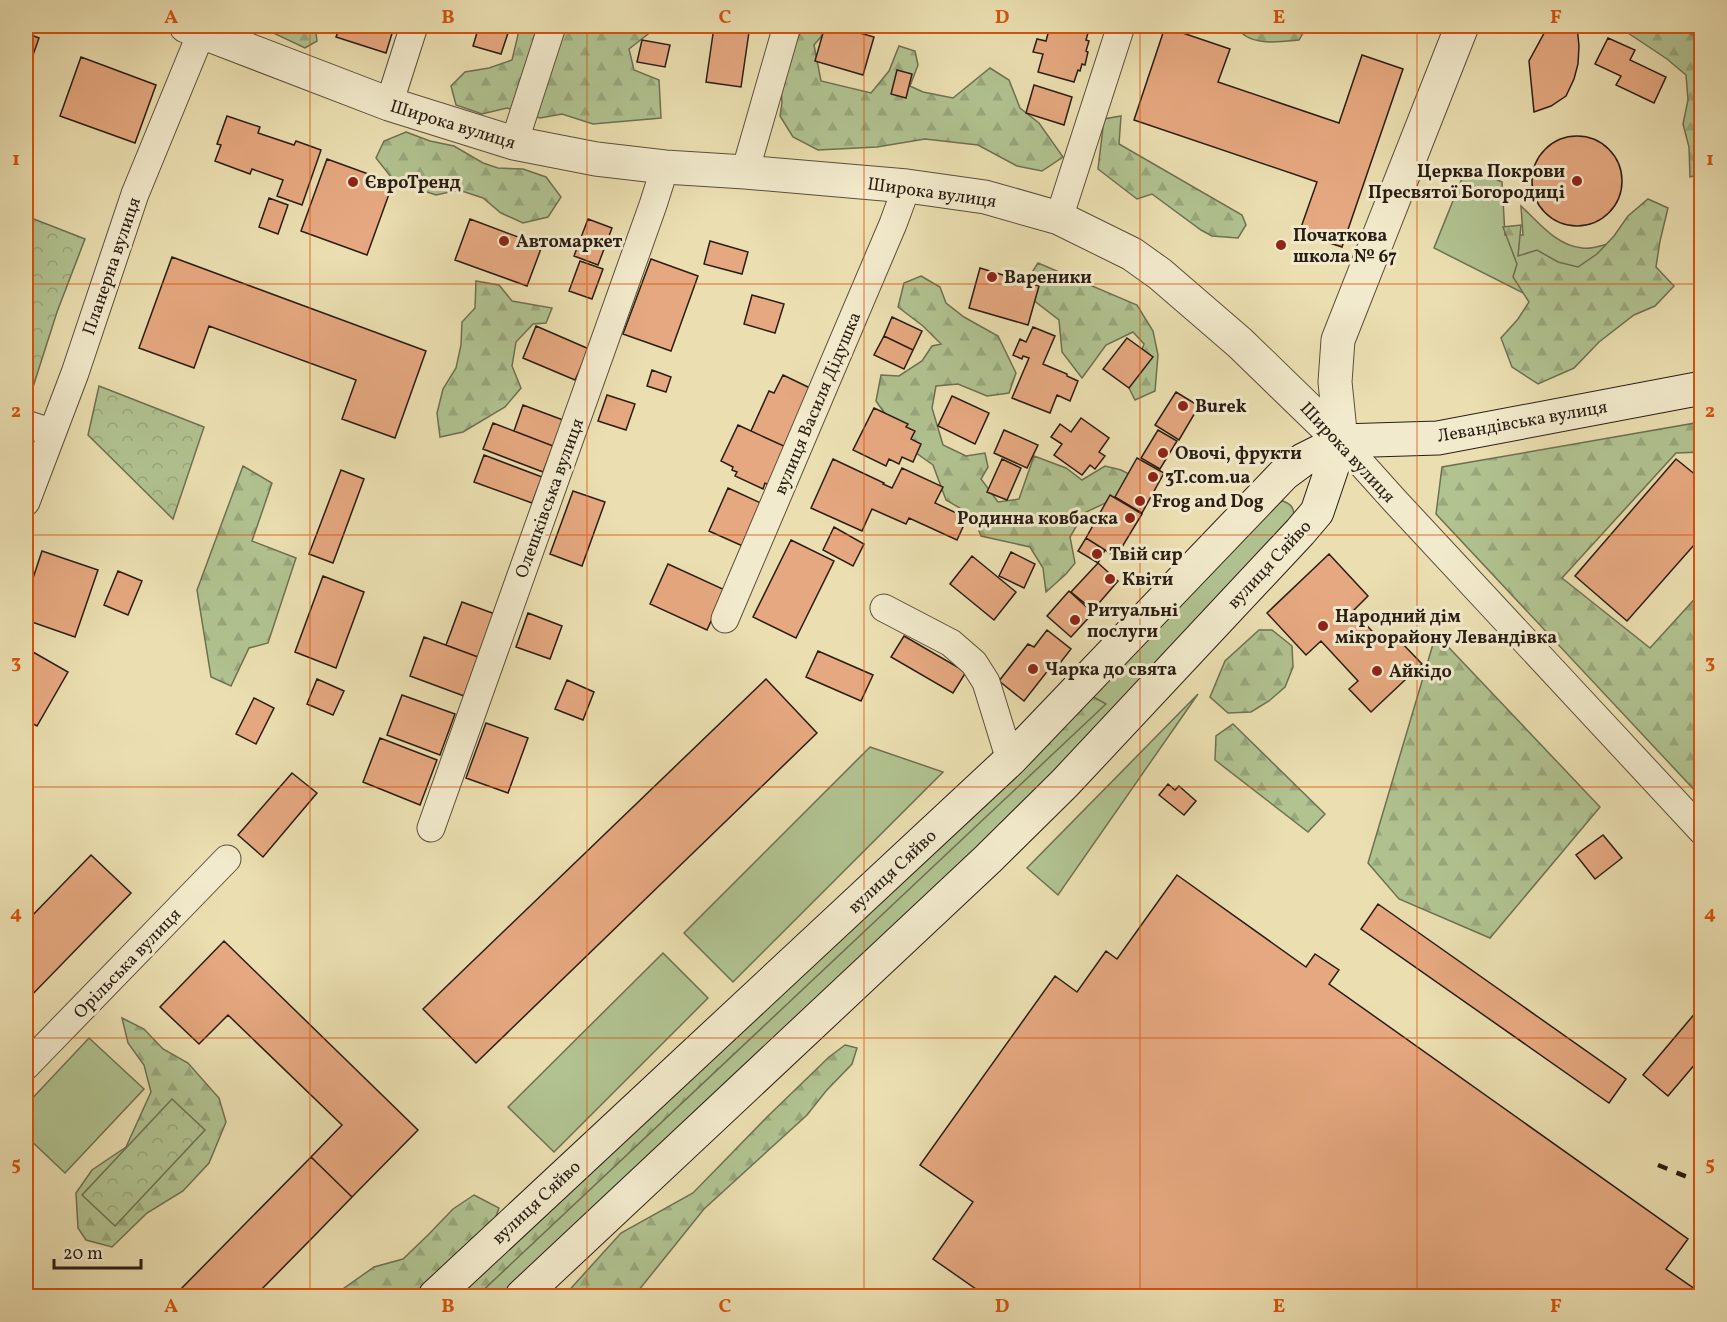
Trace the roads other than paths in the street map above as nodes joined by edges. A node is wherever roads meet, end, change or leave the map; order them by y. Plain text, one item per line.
1 (414, 26) edge
2 (552, 26) edge
3 (788, 26) edge
4 (1121, 26) edge
5 (1462, 26) edge
6 (197, 28) edge
7 (389, 104) junction
8 (514, 143) junction
9 (665, 167) junction
10 (745, 172) junction
11 (908, 186) junction
12 (1059, 218) junction
13 (1701, 388) edge
14 (26, 424) edge
15 (51, 432) junction
16 (1341, 441) junction
17 (26, 502) edge
18 (884, 608) dead end
19 (725, 619) dead end
20 (1010, 760) junction
21 (430, 828) dead end
22 (1701, 831) edge
23 (227, 858) dead end
24 (26, 1066) edge
25 (435, 1296) edge
26 (522, 1296) edge

1 - 7 street
2 - 8 street
3 - 10 street
4 - 12 street
5 - 16 main road, вулиця Сяйво
6 - 7 main road, Широка вулиця
6 - 15 street, Планерна вулиця
7 - 8 main road, Широка вулиця
8 - 9 main road, Широка вулиця
9 - 10 main road, Широка вулиця
9 - 21 street, Олешківська вулиця
10 - 11 main road, Широка вулиця
11 - 12 main road, Широка вулиця
11 - 19 street, вулиця Василя Дідушка
12 - 16 main road, Широка вулиця
13 - 16 main road, Левандівська вулиця
14 - 15 street
15 - 17 street, Планерна вулиця
16 - 20 main road, вулиця Сяйво
16 - 22 street, Широка вулиця
16 - 26 main road, вулиця Сяйво
18 - 20 street
20 - 25 main road, вулиця Сяйво
23 - 24 street, Орільська вулиця

